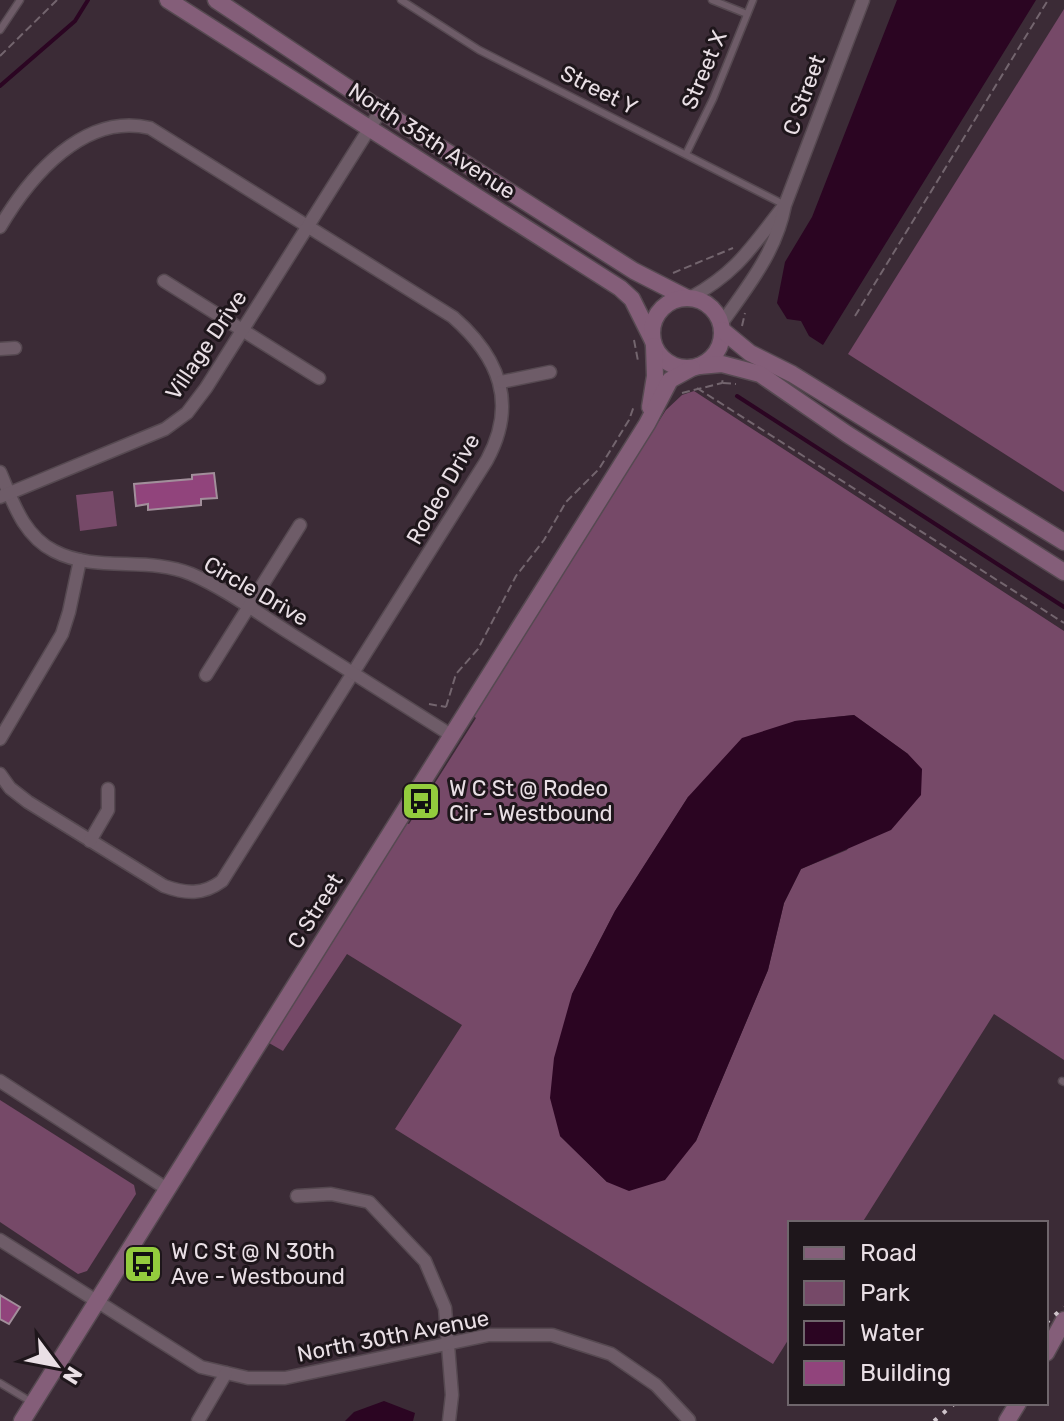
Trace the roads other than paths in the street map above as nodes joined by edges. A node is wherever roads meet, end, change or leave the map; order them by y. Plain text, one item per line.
1 (20, 0) edge
2 (168, 0) edge
3 (216, 0) edge
4 (401, 0) edge
5 (712, 0) edge
6 (753, 0) edge
7 (863, 0) edge
8 (747, 14) junction
9 (0, 30) edge
10 (381, 110) junction
11 (370, 127) junction
12 (686, 154) junction
13 (785, 205) junction
14 (308, 226) junction
15 (0, 227) edge
16 (164, 281) dead end
17 (688, 298) junction
18 (721, 327) junction
19 (241, 331) junction
20 (653, 342) junction
21 (15, 348) dead end
22 (0, 349) edge
23 (695, 367) junction
24 (550, 372) dead end
25 (319, 378) dead end
26 (501, 382) junction
27 (647, 424) junction
28 (0, 472) edge
29 (4, 495) edge
30 (300, 525) dead end
31 (1064, 542) edge
32 (80, 560) junction
33 (1064, 572) edge
34 (248, 607) junction
35 (354, 674) junction
36 (206, 675) dead end
37 (451, 735) junction
38 (0, 739) edge
39 (0, 774) edge
40 (108, 789) dead end
41 (90, 841) junction
42 (0, 1081) edge
43 (167, 1189) junction
44 (297, 1196) dead end
45 (0, 1240) edge
46 (97, 1301) junction
47 (1064, 1320) edge
48 (447, 1342) junction
49 (1048, 1349) edge
50 (226, 1373) junction
51 (0, 1383) edge
52 (33, 1403) junction
53 (689, 1420) edge
54 (22, 1421) edge
55 (198, 1421) edge
56 (449, 1421) edge

1 - 9 lane
2 - 11 street, North 35th Avenue
3 - 10 street, North 35th Avenue
4 - 12 lane, Street Y
5 - 8 lane
6 - 8 lane, Street X
7 - 13 street, C Street
8 - 12 lane, Street X
10 - 11 street, Village Drive
10 - 17 street, North 35th Avenue
11 - 14 street, Village Drive
11 - 20 street, North 35th Avenue
12 - 13 lane, Street Y
13 - 17 street, C Street
13 - 18 street, C Street
14 - 15 street
14 - 19 street, Village Drive
14 - 26 street
16 - 19 street
17 - 18 street
17 - 20 street
18 - 23 street
18 - 31 street
19 - 25 street
19 - 29 street, Village Drive
20 - 23 street
20 - 27 street, C Street
21 - 22 street
23 - 27 street, C Street
23 - 33 street
24 - 26 street
26 - 35 street, Rodeo Drive
27 - 37 street, C Street
28 - 29 street
29 - 32 street
30 - 34 street
32 - 34 street, Circle Drive
32 - 38 street
34 - 35 street, Circle Drive
34 - 36 street
35 - 37 street, Circle Drive
35 - 41 street, Rodeo Drive
37 - 43 street, C Street
39 - 41 street, Rodeo Drive
40 - 41 street
42 - 43 street
43 - 46 street, C Street
44 - 48 street
45 - 46 street, North 30th Avenue
46 - 50 street, North 30th Avenue
46 - 52 street, C Street
47 - 49 street
48 - 50 street, North 30th Avenue
48 - 53 street, North 30th Avenue
48 - 56 street
50 - 55 street
51 - 52 lane
52 - 54 street, C Street

